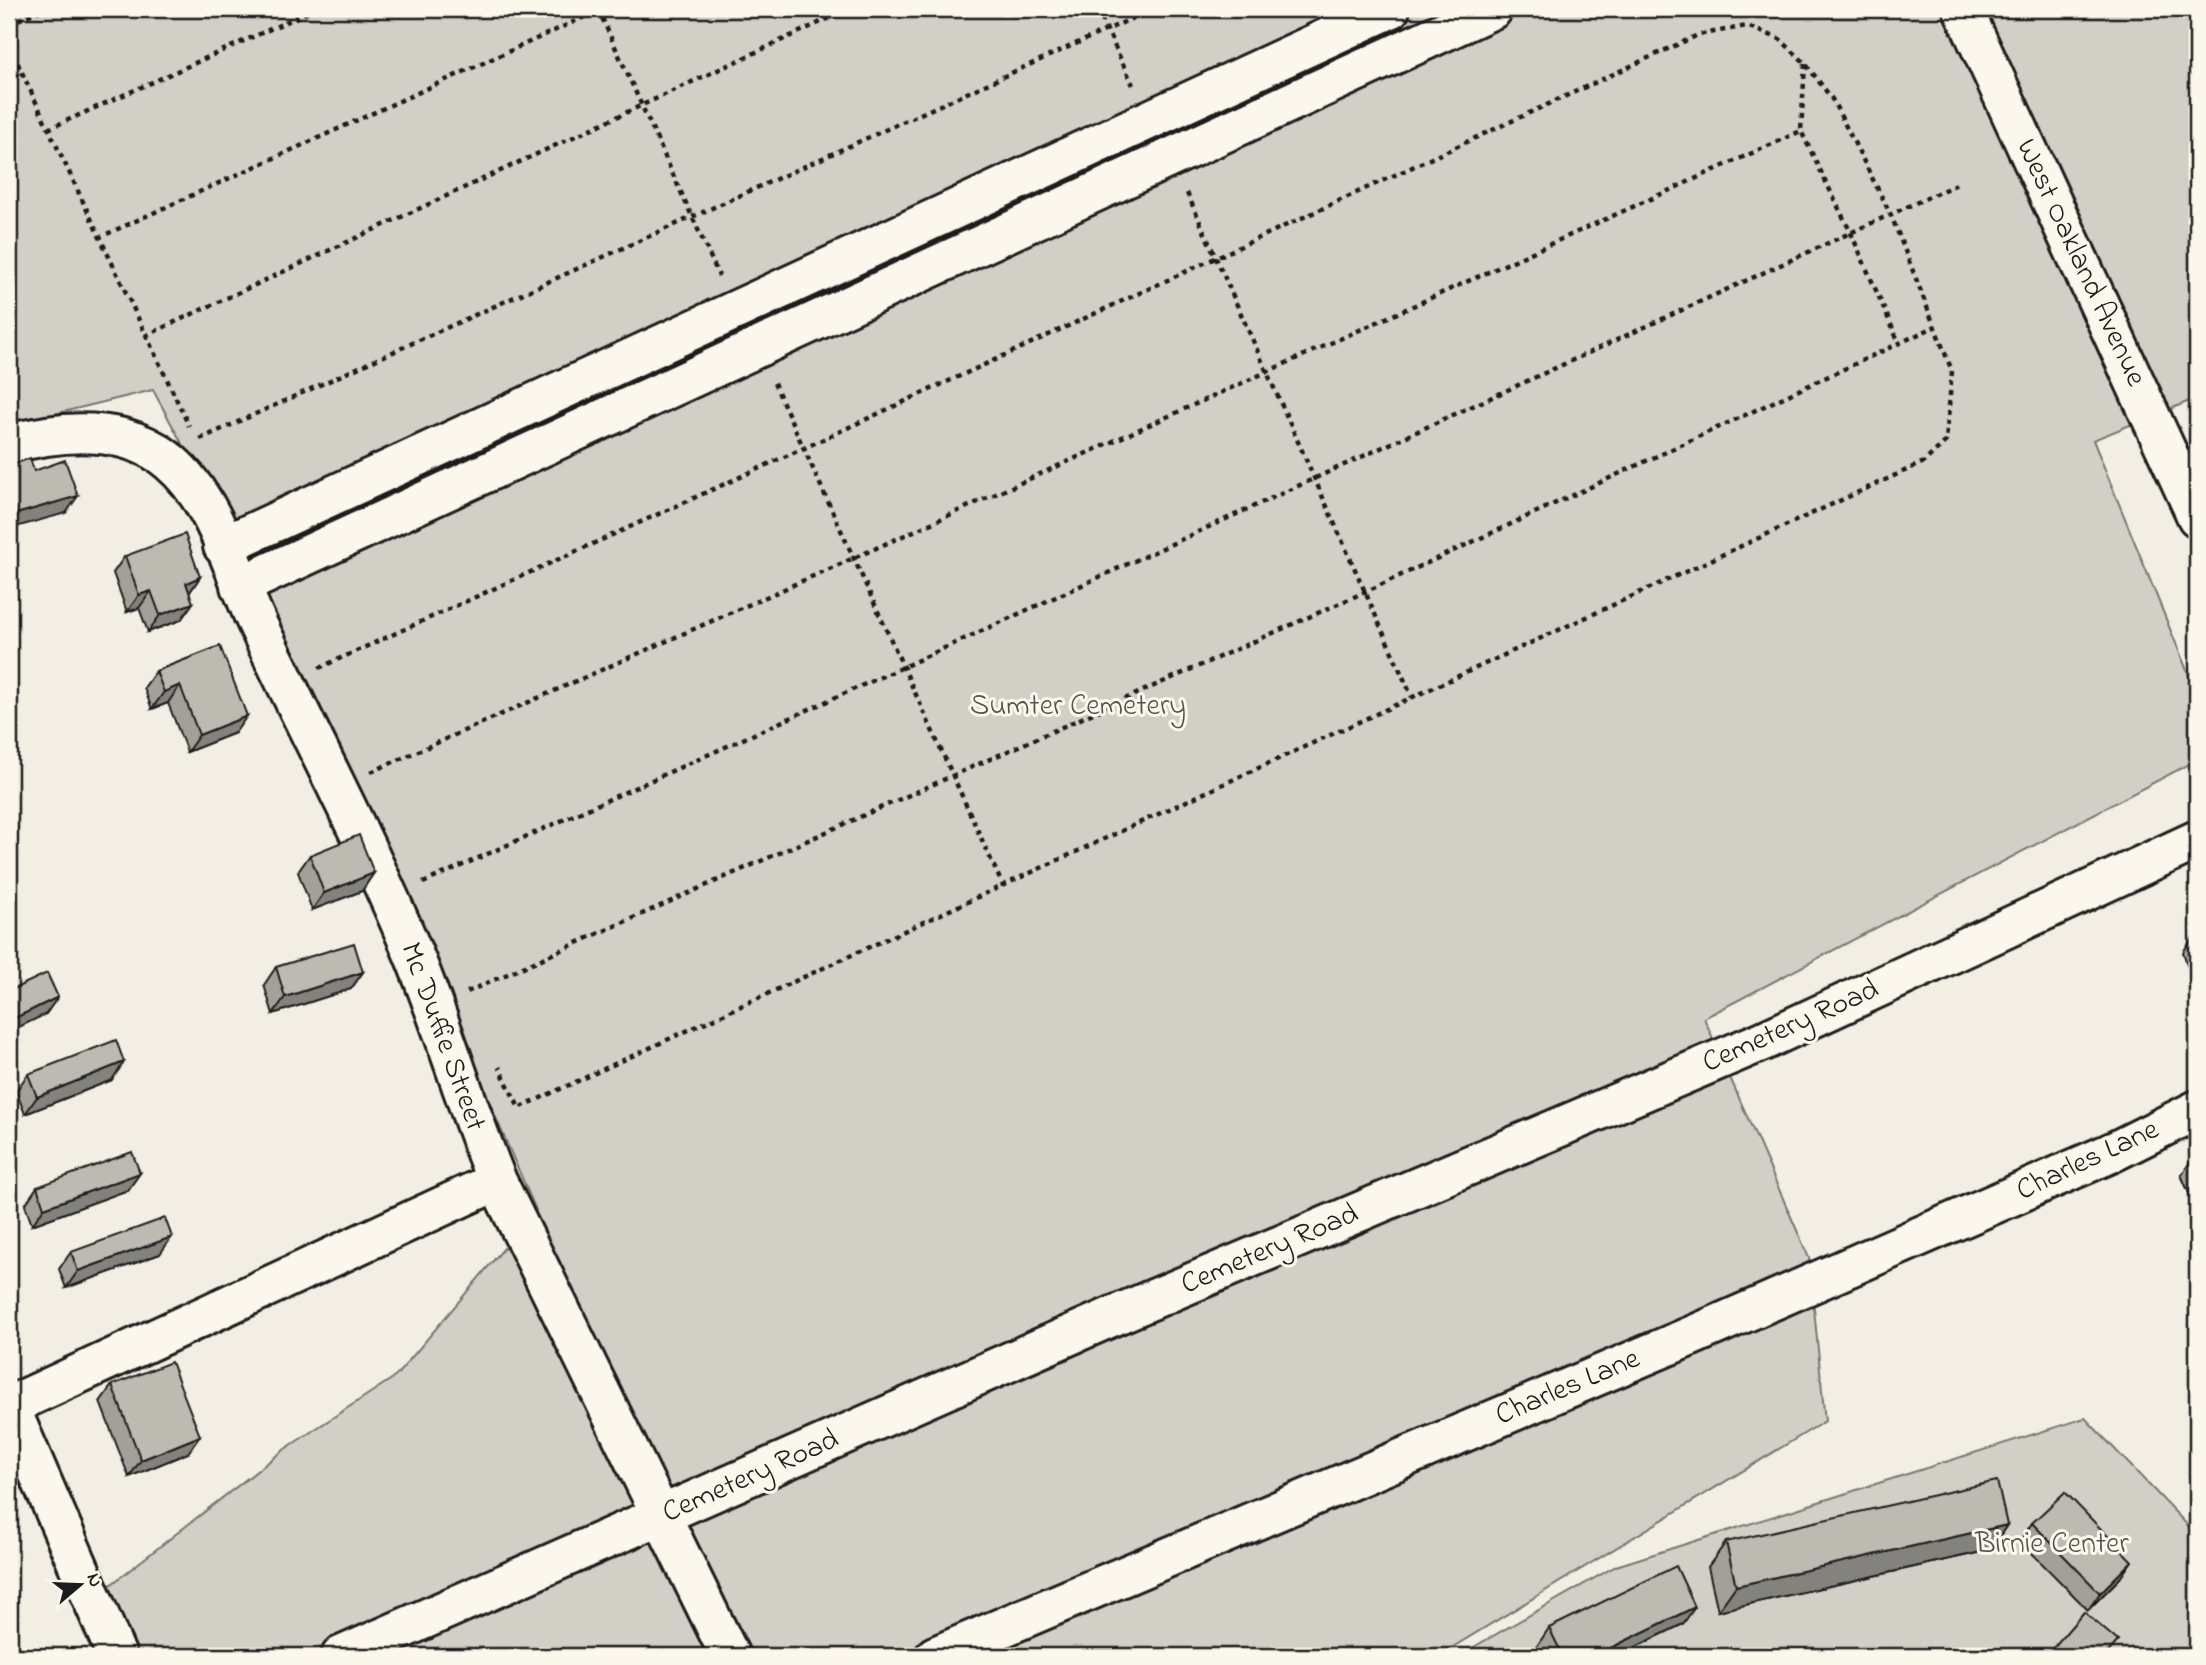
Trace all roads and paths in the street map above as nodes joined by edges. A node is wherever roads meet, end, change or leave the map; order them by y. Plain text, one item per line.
1 (43, 9) edge
2 (315, 9) edge
3 (599, 9) edge
4 (849, 9) edge
5 (1097, 9) edge
6 (1153, 9) edge
7 (1390, 9) edge
8 (1493, 9) edge
9 (1963, 9) edge
10 (9, 24) edge
11 (1107, 30) junction
12 (1805, 63) junction
13 (642, 105) junction
14 (1150, 120) junction
15 (48, 129) dead end
16 (1801, 131) junction
17 (1171, 157) junction
18 (1957, 184) dead end
19 (1891, 215) junction
20 (692, 217) junction
21 (1851, 233) junction
22 (98, 238) dead end
23 (1216, 258) junction
24 (734, 311) junction
25 (1934, 327) junction
26 (145, 336) dead end
27 (1899, 343) junction
28 (758, 347) junction
29 (1267, 373) junction
30 (196, 441) dead end
31 (9, 444) edge
32 (804, 448) junction
33 (1315, 479) junction
34 (2197, 517) edge
35 (223, 546) junction
36 (854, 558) junction
37 (240, 586) junction
38 (1365, 592) junction
39 (903, 667) junction
40 (309, 673) dead end
41 (1412, 697) junction
42 (953, 776) junction
43 (359, 777) dead end
44 (2197, 840) edge
45 (1003, 886) junction
46 (412, 888) dead end
47 (463, 994) dead end
48 (519, 1108) dead end
49 (2197, 1110) edge
50 (497, 1181) junction
51 (9, 1405) edge
52 (662, 1516) junction
53 (117, 1656) edge
54 (341, 1656) edge
55 (730, 1656) edge
56 (935, 1656) edge

1 - 10 path
2 - 15 path
3 - 13 path
3 - 22 path
4 - 13 path
5 - 11 path
6 - 11 path
7 - 14 street
8 - 17 street
9 - 34 street, West Oakland Avenue
11 - 14 path
11 - 20 path
12 - 16 path
12 - 19 path
12 - 23 path
13 - 20 path
13 - 26 path
14 - 24 street
16 - 21 path
16 - 29 path
17 - 23 path
17 - 28 street
18 - 19 path
19 - 21 path
19 - 25 path
20 - 24 path
20 - 30 path
21 - 27 path
21 - 33 path
23 - 29 path
23 - 32 path
24 - 35 street
25 - 27 path
25 - 41 path
27 - 38 path
28 - 32 path
28 - 37 street
29 - 33 path
29 - 36 path
31 - 35 street, Mc Duffie Street
32 - 36 path
32 - 40 path
33 - 38 path
33 - 39 path
35 - 37 street, Mc Duffie Street
36 - 39 path
36 - 43 path
37 - 50 street, Mc Duffie Street
38 - 41 path
38 - 42 path
39 - 42 path
39 - 46 path
41 - 45 path
42 - 45 path
42 - 47 path
44 - 52 street, Cemetery Road
45 - 48 path
49 - 56 street, Charles Lane
50 - 51 street
50 - 52 street, Mc Duffie Street
51 - 53 street
52 - 54 street, Cemetery Road
52 - 55 street, Mc Duffie Street

